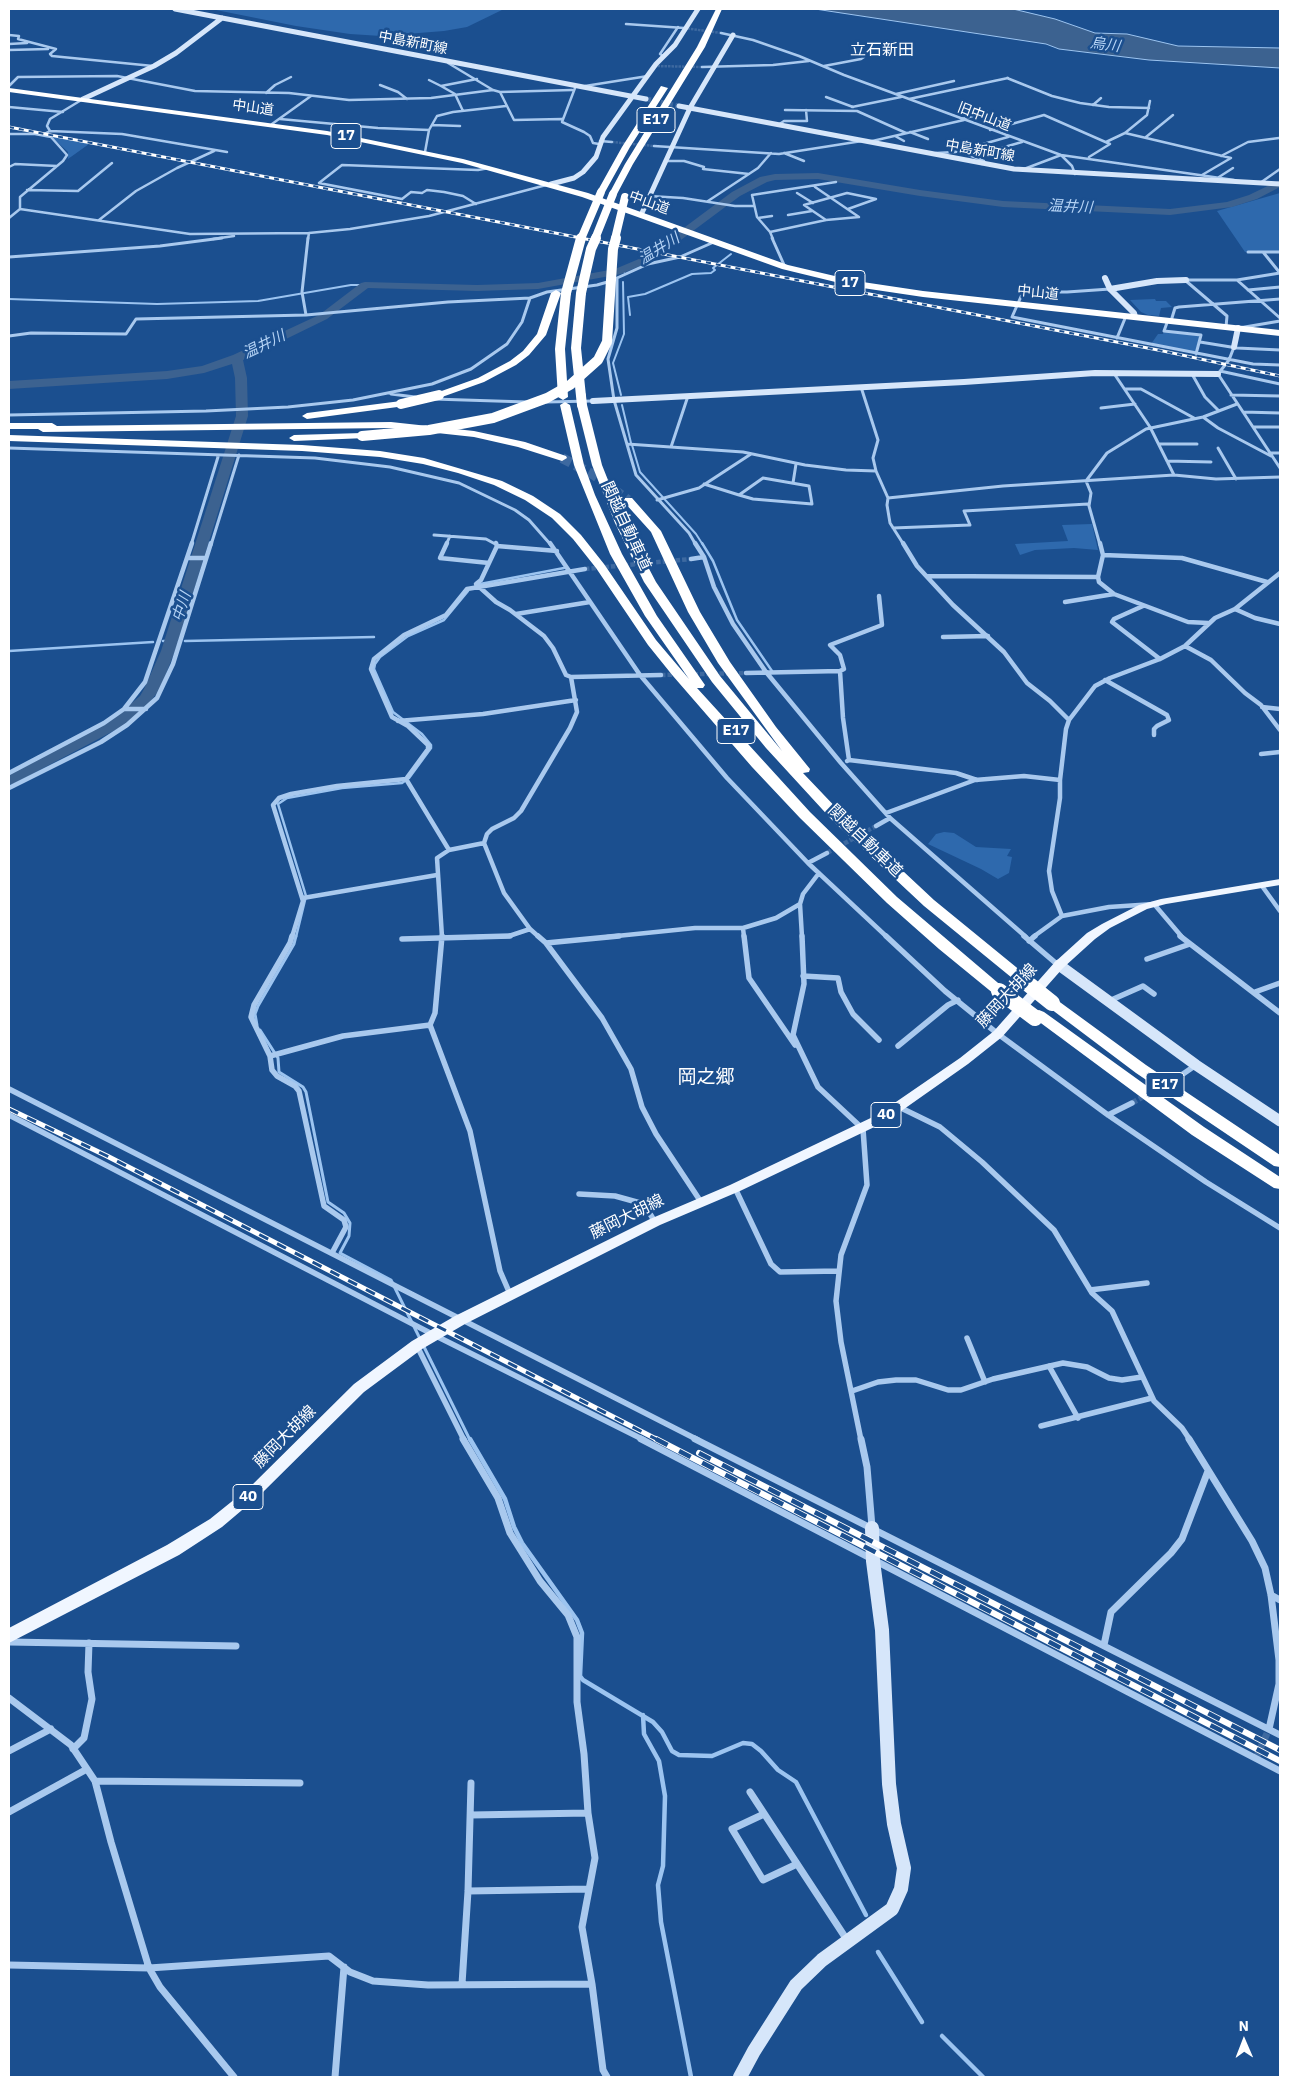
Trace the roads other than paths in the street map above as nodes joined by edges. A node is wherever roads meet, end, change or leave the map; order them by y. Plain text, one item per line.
1 (176, 9) edge
2 (698, 9) edge
3 (719, 9) edge
4 (222, 18) junction
5 (626, 24) dead end
6 (678, 27) junction
7 (684, 28) tunnel mouth
8 (721, 33) tunnel mouth
9 (9, 35) edge
10 (733, 35) junction
11 (29, 42) junction
12 (9, 44) edge
13 (701, 47) junction
14 (56, 49) junction
15 (9, 50) edge
16 (862, 52) dead end
17 (663, 56) junction
18 (810, 61) junction
19 (450, 62) junction
20 (154, 66) junction
21 (716, 66) junction
22 (823, 66) junction
23 (702, 67) tunnel mouth
24 (648, 76) junction
25 (291, 77) dead end
26 (1011, 77) dead end
27 (128, 78) junction
28 (1006, 78) junction
29 (477, 79) junction
30 (429, 80) dead end
31 (669, 80) dead end
32 (954, 81) dead end
33 (380, 85) dead end
34 (441, 86) junction
35 (581, 87) junction
36 (9, 88) edge
37 (493, 90) junction
38 (572, 90) junction
39 (500, 92) junction
40 (266, 93) junction
41 (455, 94) junction
42 (895, 94) junction
43 (311, 96) junction
44 (826, 96) dead end
45 (634, 97) junction
46 (902, 97) junction
47 (1101, 98) dead end
48 (83, 99) junction
49 (407, 99) junction
50 (646, 99) tunnel mouth
51 (909, 100) junction
52 (1150, 101) dead end
53 (1093, 104) junction
54 (506, 106) junction
55 (679, 106) tunnel mouth
56 (9, 107) edge
57 (852, 107) junction
58 (690, 108) junction
59 (1149, 108) junction
60 (785, 110) dead end
61 (806, 110) junction
62 (463, 111) junction
63 (857, 111) junction
64 (63, 112) junction
65 (987, 112) dead end
66 (1173, 115) dead end
67 (280, 118) junction
68 (562, 119) junction
69 (963, 120) junction
70 (272, 124) junction
71 (432, 125) junction
72 (778, 125) junction
73 (460, 126) dead end
74 (429, 130) junction
75 (990, 130) junction
76 (50, 131) junction
77 (1125, 132) junction
78 (908, 133) junction
79 (9, 134) edge
80 (42, 135) junction
81 (895, 136) junction
82 (1008, 137) junction
83 (1146, 138) junction
84 (1279, 138) edge
85 (928, 139) dead end
86 (865, 141) junction
87 (904, 141) dead end
88 (612, 142) tunnel mouth
89 (1023, 142) junction
90 (1106, 142) junction
91 (600, 143) junction
92 (654, 146) tunnel mouth
93 (673, 146) junction
94 (946, 146) dead end
95 (215, 151) junction
96 (958, 151) junction
97 (227, 152) dead end
98 (425, 152) junction
99 (771, 153) junction
100 (783, 153) junction
101 (931, 154) junction
102 (1061, 155) junction
103 (973, 156) junction
104 (1221, 156) junction
105 (1088, 158) junction
106 (666, 160) junction
107 (804, 161) dead end
108 (112, 163) dead end
109 (982, 164) junction
110 (57, 166) junction
111 (9, 167) edge
112 (490, 168) junction
113 (1233, 168) dead end
114 (1280, 169) edge
115 (1023, 170) junction
116 (749, 174) junction
117 (1075, 174) junction
118 (1202, 175) junction
119 (1219, 177) junction
120 (631, 179) dead end
121 (836, 182) dead end
122 (1244, 182) junction
123 (550, 184) junction
124 (1262, 184) junction
125 (1280, 184) edge
126 (816, 187) junction
127 (27, 190) junction
128 (626, 193) dead end
129 (798, 193) dead end
130 (650, 196) junction
131 (831, 197) junction
132 (709, 202) junction
133 (812, 203) junction
134 (476, 204) junction
135 (754, 206) junction
136 (20, 209) junction
137 (848, 209) junction
138 (812, 211) junction
139 (641, 214) junction
140 (788, 215) dead end
141 (772, 216) dead end
142 (9, 218) edge
143 (758, 218) junction
144 (99, 220) junction
145 (826, 220) junction
146 (770, 232) junction
147 (309, 233) junction
148 (235, 234) junction
149 (714, 242) junction
150 (1248, 252) dead end
151 (1263, 252) junction
152 (1280, 252) edge
153 (9, 257) edge
154 (785, 267) junction
155 (1280, 273) edge
156 (618, 278) junction
157 (1105, 278) dead end
158 (1186, 280) junction
159 (1237, 280) junction
160 (1280, 287) edge
161 (1110, 289) junction
162 (1248, 290) junction
163 (561, 293) junction
164 (530, 298) junction
165 (1280, 299) edge
166 (1260, 300) junction
167 (1214, 304) junction
168 (1018, 305) junction
169 (306, 315) junction
170 (1131, 316) junction
171 (1169, 320) junction
172 (1280, 320) edge
173 (1226, 327) junction
174 (1238, 328) junction
175 (1280, 333) edge
176 (9, 336) edge
177 (1117, 338) junction
178 (1200, 342) junction
179 (1234, 347) junction
180 (1280, 350) edge
181 (1196, 354) junction
182 (1229, 360) junction
183 (1280, 365) edge
184 (1113, 372) junction
185 (1219, 373) junction
186 (1192, 374) junction
187 (1280, 384) edge
188 (861, 388) junction
189 (1125, 389) junction
190 (388, 394) junction
191 (1231, 395) junction
192 (688, 396) junction
193 (1280, 396) edge
194 (614, 400) junction
195 (585, 401) junction
196 (1135, 404) junction
197 (1237, 404) junction
198 (1101, 408) dead end
199 (1219, 411) junction
200 (1243, 412) junction
201 (1280, 413) edge
202 (9, 415) edge
203 (1203, 417) junction
204 (1194, 419) junction
205 (9, 427) edge
206 (1150, 427) junction
207 (1254, 427) junction
208 (1280, 427) edge
209 (9, 434) edge
210 (9, 438) edge
211 (627, 444) junction
212 (1159, 444) junction
213 (1197, 444) dead end
214 (672, 447) junction
215 (9, 448) edge
216 (1218, 448) dead end
217 (1280, 453) edge
218 (751, 454) junction
219 (1271, 454) junction
220 (219, 455) junction
221 (237, 455) junction
222 (562, 458) tunnel mouth
223 (1167, 461) junction
224 (1211, 462) dead end
225 (796, 464) junction
226 (1280, 468) edge
227 (876, 470) junction
228 (1174, 475) junction
229 (1280, 478) edge
230 (1236, 479) junction
231 (1086, 481) junction
232 (793, 483) junction
233 (704, 484) junction
234 (739, 495) junction
235 (662, 498) junction
236 (888, 498) junction
237 (628, 500) tunnel mouth
238 (1088, 504) junction
239 (893, 528) junction
240 (434, 535) dead end
241 (450, 536) junction
242 (497, 546) junction
243 (557, 552) junction
244 (1103, 555) junction
245 (704, 557) junction
246 (189, 558) junction
247 (205, 558) junction
248 (691, 559) tunnel mouth
249 (488, 563) junction
250 (585, 569) tunnel mouth
251 (571, 570) junction
252 (1280, 573) edge
253 (927, 576) junction
254 (1098, 577) junction
255 (1267, 582) junction
256 (477, 586) junction
257 (1114, 594) junction
258 (879, 596) dead end
259 (590, 602) junction
260 (1065, 602) dead end
261 (1144, 606) junction
262 (1236, 609) junction
263 (516, 614) junction
264 (1208, 623) junction
265 (1280, 624) edge
266 (989, 636) junction
267 (943, 637) dead end
268 (1185, 646) junction
269 (1160, 659) junction
270 (840, 671) junction
271 (766, 672) junction
272 (746, 673) tunnel mouth
273 (640, 675) junction
274 (660, 675) tunnel mouth
275 (571, 677) junction
276 (1105, 680) junction
277 (576, 700) junction
278 (1262, 707) junction
279 (126, 709) junction
280 (144, 709) junction
281 (1280, 709) edge
282 (1069, 720) junction
283 (398, 721) junction
284 (1280, 730) edge
285 (1154, 735) dead end
286 (1280, 752) edge
287 (1261, 754) dead end
288 (849, 760) junction
289 (841, 763) junction
290 (9, 773) edge
291 (406, 779) junction
292 (977, 780) junction
293 (1060, 780) junction
294 (9, 788) edge
295 (886, 813) junction
296 (890, 818) junction
297 (876, 826) tunnel mouth
298 (484, 843) junction
299 (449, 850) junction
300 (827, 853) tunnel mouth
301 (808, 863) junction
302 (819, 873) junction
303 (437, 875) junction
304 (1280, 882) edge
305 (1262, 886) junction
306 (303, 898) junction
307 (929, 903) junction
308 (800, 904) junction
309 (1154, 904) junction
310 (1280, 911) edge
311 (1062, 916) junction
312 (744, 928) junction
313 (530, 929) junction
314 (442, 938) junction
315 (402, 939) dead end
316 (1029, 941) junction
317 (546, 943) junction
318 (1190, 944) junction
319 (1147, 959) dead end
320 (1059, 965) junction
321 (804, 976) junction
322 (1280, 983) edge
323 (1002, 990) junction
324 (1255, 992) junction
325 (1154, 994) dead end
326 (958, 1000) junction
327 (1108, 1002) junction
328 (1280, 1013) edge
329 (430, 1025) junction
330 (998, 1034) junction
331 (879, 1040) dead end
332 (898, 1046) dead end
333 (797, 1047) junction
334 (270, 1056) junction
335 (1196, 1065) junction
336 (1182, 1074) tunnel mouth
337 (9, 1089) edge
338 (1132, 1103) tunnel mouth
339 (899, 1107) junction
340 (9, 1115) edge
341 (1108, 1115) junction
342 (1280, 1121) edge
343 (863, 1129) junction
344 (1280, 1162) edge
345 (1280, 1184) edge
346 (735, 1188) junction
347 (579, 1194) dead end
348 (702, 1202) junction
349 (1280, 1220) edge
350 (655, 1222) junction
351 (1274, 1224) junction
352 (1280, 1228) edge
353 (332, 1252) junction
354 (839, 1271) junction
355 (1147, 1283) dead end
356 (1090, 1290) junction
357 (510, 1294) junction
358 (460, 1320) junction
359 (434, 1335) junction
360 (967, 1338) dead end
361 (417, 1345) junction
362 (1049, 1366) junction
363 (1142, 1377) junction
364 (985, 1382) junction
365 (852, 1391) junction
366 (1152, 1398) junction
367 (1078, 1418) junction
368 (1042, 1426) dead end
369 (1208, 1471) junction
370 (872, 1528) junction
371 (873, 1561) junction
372 (1271, 1595) junction
373 (1280, 1600) edge
374 (9, 1636) edge
375 (9, 1642) edge
376 (89, 1643) junction
377 (1104, 1645) junction
378 (236, 1646) dead end
379 (9, 1698) edge
380 (51, 1729) junction
381 (1269, 1729) junction
382 (1280, 1734) edge
383 (73, 1749) junction
384 (9, 1751) edge
385 (87, 1769) junction
386 (1280, 1771) edge
387 (94, 1781) junction
388 (300, 1783) dead end
389 (471, 1783) dead end
390 (750, 1792) dead end
391 (9, 1812) edge
392 (588, 1813) junction
393 (471, 1814) junction
394 (764, 1814) junction
395 (797, 1864) junction
396 (588, 1889) junction
397 (468, 1891) junction
398 (847, 1942) junction
399 (9, 1965) edge
400 (344, 1967) junction
401 (149, 1968) junction
402 (462, 1984) junction
403 (592, 1984) junction
404 (234, 2077) edge
405 (335, 2077) edge
406 (607, 2077) edge
407 (740, 2077) edge

1 - 4 street, 中島新町線
2 - 17 street
3 - 13 highway, 関越自動車道 / E17
4 - 19 street, 中島新町線
4 - 20 street
5 - 6 street
6 - 7 street
6 - 17 street
8 - 10 street, 旧中山道
9 - 11 street
10 - 18 street, 旧中山道
10 - 21 street
11 - 12 street
11 - 14 street
13 - 120 highway
13 - 195 highway, 関越自動車道 / E17, bridge
14 - 15 street
14 - 20 street
16 - 22 street
17 - 24 street
18 - 21 street
18 - 22 street, 旧中山道
19 - 29 street
19 - 35 street, 中島新町線
20 - 27 street
21 - 23 street
21 - 58 street
22 - 42 street, 旧中山道
24 - 35 street
24 - 45 street
25 - 40 street
26 - 28 street
27 - 36 street
27 - 40 street
27 - 48 street
28 - 51 street
28 - 53 street
29 - 34 street
29 - 37 street
30 - 34 street
31 - 163 highway, 関越自動車道 / E17, bridge
32 - 42 street
33 - 49 street
34 - 41 street
35 - 38 street
35 - 45 street, 中島新町線
36 - 48 highway, 中山道 / 17
37 - 39 street
37 - 41 street
38 - 39 street
38 - 68 street
39 - 54 street
40 - 43 street
41 - 49 street
41 - 62 street
42 - 46 street, 旧中山道
43 - 49 street
43 - 67 street
44 - 57 street
45 - 50 street, 中島新町線
45 - 91 street
46 - 51 street, 旧中山道
46 - 57 street
47 - 53 street
48 - 64 street
48 - 70 highway, 中山道 / 17
51 - 69 street, 旧中山道
52 - 59 street
53 - 59 street
54 - 62 street
54 - 68 street
55 - 58 street, 中島新町線
56 - 64 street
57 - 63 street
58 - 72 street, 中島新町線
58 - 93 street
59 - 77 street
60 - 61 street
61 - 63 street
61 - 72 street
62 - 71 street
63 - 78 street
64 - 76 street
65 - 69 street
66 - 83 street
67 - 70 street
67 - 74 street
68 - 91 street
69 - 75 street, 旧中山道
69 - 78 street
70 - 98 highway, 中山道 / 17
71 - 73 street
71 - 74 street
72 - 86 street, 中島新町線
74 - 98 street
75 - 82 street, 旧中山道
75 - 90 street
76 - 80 street
76 - 95 street
77 - 83 street
77 - 90 street
78 - 81 street
78 - 85 street
79 - 80 street
80 - 110 street
81 - 86 street
81 - 87 street
82 - 89 street, 旧中山道
82 - 96 street
83 - 104 street
84 - 104 street
86 - 100 street
86 - 101 street, 中島新町線
88 - 91 street
89 - 102 street, 旧中山道
89 - 103 street
90 - 105 street
91 - 123 street
92 - 93 street
93 - 99 street
93 - 106 street
94 - 96 street
95 - 97 street
95 - 144 street
96 - 101 street
96 - 103 street
98 - 112 highway, 中山道 / 17
99 - 100 street
99 - 116 street
100 - 107 street
101 - 109 street, 中島新町線
102 - 105 street, 旧中山道
102 - 115 street
102 - 117 street
103 - 109 street
104 - 118 street
105 - 118 street, 旧中山道
106 - 116 street
106 - 130 street
108 - 127 street
109 - 115 street, 中島新町線
110 - 111 street
110 - 127 street
112 - 123 highway, 中山道 / 17
112 - 134 street
113 - 119 street
114 - 124 street
115 - 117 street, 中島新町線
116 - 132 street
117 - 122 street, 中島新町線
118 - 119 street, 旧中山道
119 - 122 street, 旧中山道
121 - 126 street
122 - 124 street, 中島新町線
123 - 134 street
123 - 139 highway, 中山道 / 17
124 - 125 street, 中島新町線
126 - 131 street
126 - 135 street
127 - 136 street
128 - 209 highway, bridge
129 - 133 street
130 - 132 street
130 - 139 street
131 - 133 street
131 - 137 street
131 - 137 street
132 - 135 street
133 - 138 street
134 - 147 street
135 - 143 street
136 - 142 street
136 - 144 street
137 - 145 street
138 - 140 street
138 - 145 street
139 - 149 highway, 中山道 / 17
141 - 143 street
143 - 146 street
144 - 148 street
145 - 146 street
146 - 154 street
147 - 148 street
147 - 169 street
148 - 153 street
149 - 154 highway, 中山道 / 17
149 - 156 street
150 - 151 street
151 - 152 street
151 - 155 street
154 - 168 highway, 中山道 / 17
155 - 159 street
156 - 164 street
156 - 194 street
157 - 161 street
158 - 159 street
158 - 161 street
158 - 167 street
159 - 162 street
160 - 162 street
161 - 168 street
161 - 170 street
162 - 166 street
163 - 205 highway, bridge
163 - 323 highway, 関越自動車道 / E17
164 - 169 street
164 - 190 street
165 - 166 street
166 - 167 street
166 - 172 street
167 - 171 street
167 - 173 street
168 - 170 highway, 中山道 / 17
168 - 177 street
169 - 176 street
170 - 171 highway, 中山道 / 17
170 - 177 street
171 - 173 highway, 中山道 / 17
171 - 178 street
172 - 174 street
173 - 174 highway, 中山道 / 17
174 - 175 highway, 中山道 / 17
174 - 179 street
177 - 181 street
178 - 179 street
178 - 181 street
179 - 180 street
179 - 182 street
181 - 182 street
182 - 183 street
182 - 185 street
184 - 186 street
184 - 188 street
184 - 189 street
185 - 186 street
185 - 187 street
185 - 191 street
186 - 199 street
188 - 192 street
188 - 227 street
189 - 196 street
189 - 204 street
190 - 195 street
190 - 202 street
191 - 193 street
191 - 197 street
192 - 194 street
192 - 214 street
194 - 195 street
194 - 211 street
195 - 307 highway, 関越自動車道 / E17
196 - 198 street
196 - 206 street
197 - 199 street
197 - 200 street
199 - 203 street
200 - 201 street
200 - 207 street
203 - 204 street
203 - 219 street
204 - 206 street
205 - 222 highway
206 - 212 street
206 - 231 street
207 - 208 street
207 - 219 street
210 - 323 highway
211 - 214 street
211 - 235 street
212 - 213 street
212 - 223 street
214 - 218 street
215 - 220 street
216 - 230 street
217 - 219 street
218 - 225 street
218 - 233 street
219 - 226 street
220 - 221 street
220 - 246 street
221 - 243 street
221 - 247 street
223 - 224 street
223 - 228 street
225 - 227 street
225 - 232 street
227 - 236 street
228 - 230 street
228 - 231 street
229 - 230 street
231 - 236 street
231 - 238 street
232 - 234 street
232 - 234 street
233 - 234 street
233 - 235 street
235 - 245 street
236 - 239 street
237 - 307 highway
238 - 239 street
238 - 244 street
239 - 253 street
240 - 241 street
241 - 242 street
241 - 249 street
242 - 243 street
242 - 249 street
243 - 251 street
244 - 254 street
244 - 255 street
245 - 248 street
245 - 271 street
246 - 247 street
246 - 279 street
247 - 280 street
249 - 256 street
250 - 251 street
251 - 256 street
251 - 259 street
252 - 255 street
253 - 254 street
253 - 266 street
254 - 257 street
255 - 262 street
256 - 263 street
256 - 283 street
257 - 260 street
257 - 261 street
258 - 270 street
259 - 263 street
259 - 273 street
261 - 264 street
261 - 269 street
262 - 264 street
262 - 265 street
263 - 275 street
264 - 268 street
266 - 267 street
266 - 282 street
268 - 269 street
268 - 278 street
269 - 276 street
270 - 271 street
270 - 288 street
271 - 272 street
271 - 289 street
273 - 274 street
273 - 275 street
273 - 301 street
275 - 277 street
276 - 282 street
276 - 285 street
277 - 283 street
277 - 298 street
278 - 281 street
278 - 284 street
279 - 280 street
279 - 290 street
280 - 294 street
282 - 293 street
283 - 291 street
286 - 287 street
288 - 289 street
288 - 292 street
289 - 295 street
291 - 299 street
291 - 306 street
292 - 293 street
292 - 295 street
293 - 311 street
295 - 296 street
296 - 297 street
296 - 316 street
298 - 299 street
298 - 313 street
299 - 303 street
300 - 301 street
301 - 302 street
302 - 308 street
302 - 326 street
303 - 306 street
303 - 314 street
304 - 305 main road, 藤岡大胡線 / 40
305 - 309 main road, 藤岡大胡線 / 40
305 - 310 street
306 - 334 street
307 - 344 highway, 関越自動車道 / E17, bridge
308 - 312 street
308 - 321 street
309 - 311 street
309 - 318 street
309 - 320 main road, 藤岡大胡線 / 40
311 - 316 street
312 - 317 street
312 - 333 street
313 - 314 street
313 - 317 street
314 - 315 street
314 - 329 street
316 - 320 street
317 - 348 street
318 - 319 street
318 - 324 street
320 - 327 street
320 - 330 main road, 藤岡大胡線 / 40
321 - 331 street
321 - 333 street
322 - 324 street
323 - 345 highway, E17, bridge
324 - 328 street
325 - 327 street
326 - 330 street
326 - 332 street
327 - 335 street
329 - 334 street
329 - 357 street
330 - 339 main road, 藤岡大胡線 / 40
330 - 341 street
333 - 343 street
334 - 353 street
335 - 336 street
335 - 342 street
337 - 353 street
338 - 341 street
339 - 343 main road, 藤岡大胡線 / 40
339 - 356 street
340 - 359 street
341 - 351 street
343 - 346 main road, 藤岡大胡線 / 40
343 - 354 street
346 - 348 main road, 藤岡大胡線 / 40
346 - 354 street
347 - 350 street
348 - 350 main road, 藤岡大胡線 / 40
349 - 351 street
350 - 357 main road, 藤岡大胡線 / 40
351 - 352 street
353 - 358 street
354 - 365 street
355 - 356 street
356 - 363 street
357 - 358 main road, 藤岡大胡線 / 40
358 - 359 main road, 藤岡大胡線 / 40
358 - 370 street
359 - 361 main road, 藤岡大胡線 / 40
359 - 371 street
360 - 364 street
361 - 374 main road, 藤岡大胡線 / 40
361 - 392 street
362 - 363 street
362 - 364 street
362 - 367 street
363 - 366 street
364 - 365 street
365 - 370 street
366 - 367 street
366 - 369 street
367 - 368 street
369 - 372 street
369 - 377 street
370 - 371 street
370 - 377 street
371 - 386 street
371 - 398 street
372 - 373 street
372 - 381 street
375 - 376 street
376 - 378 street
376 - 383 street
377 - 381 street
379 - 380 street
380 - 383 street
380 - 384 street
381 - 382 street
383 - 385 street
385 - 387 street
385 - 391 street
387 - 388 street
387 - 401 street
389 - 393 street
390 - 394 street
392 - 393 street
392 - 396 street
393 - 397 street
394 - 395 street
394 - 395 street
395 - 398 street
396 - 397 street
396 - 403 street
397 - 402 street
398 - 407 street
399 - 401 street
400 - 401 street
400 - 402 street
400 - 405 street
401 - 404 street
402 - 403 street
403 - 406 street

